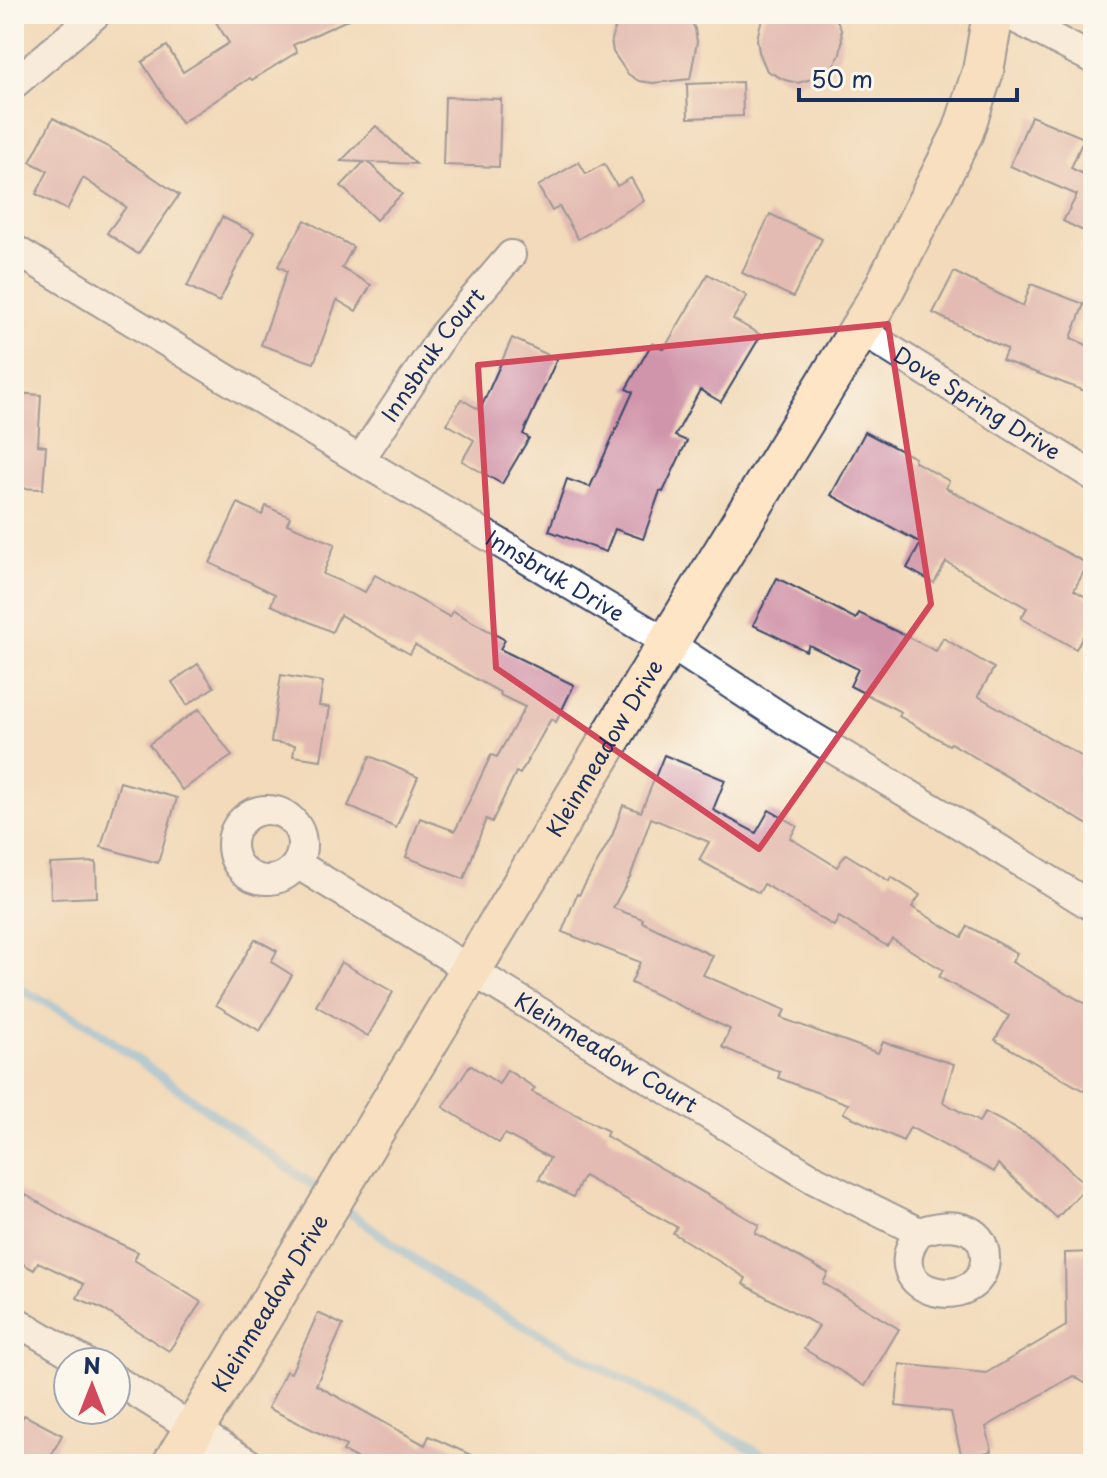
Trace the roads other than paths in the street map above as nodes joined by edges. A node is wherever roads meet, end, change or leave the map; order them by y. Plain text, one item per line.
1 (96, 14) edge
2 (993, 14) edge
3 (1007, 14) edge
4 (1093, 59) edge
5 (14, 84) edge
6 (14, 249) edge
7 (511, 255) dead end
8 (860, 330) junction
9 (360, 460) junction
10 (1093, 476) edge
11 (668, 643) junction
12 (297, 864) dead end
13 (1093, 907) edge
14 (470, 969) junction
15 (919, 1232) dead end
16 (14, 1320) edge
17 (58, 1346) edge
18 (132, 1390) edge
19 (194, 1427) junction
20 (173, 1464) edge
21 (250, 1464) edge

1 - 5 street
2 - 8 street, Kleinmeadow Drive
3 - 4 street
6 - 9 street, Innsbruk Drive
7 - 9 street, Innsbruk Court
8 - 10 street, Dove Spring Drive
8 - 11 street, Kleinmeadow Drive
9 - 11 street, Innsbruk Drive
11 - 13 street, Innsbruk Drive
11 - 14 street, Kleinmeadow Drive
12 - 14 street, Kleinmeadow Court
14 - 15 street, Kleinmeadow Court
14 - 19 street, Kleinmeadow Drive
16 - 17 street
18 - 19 street
19 - 20 street, Kleinmeadow Drive
19 - 21 street

